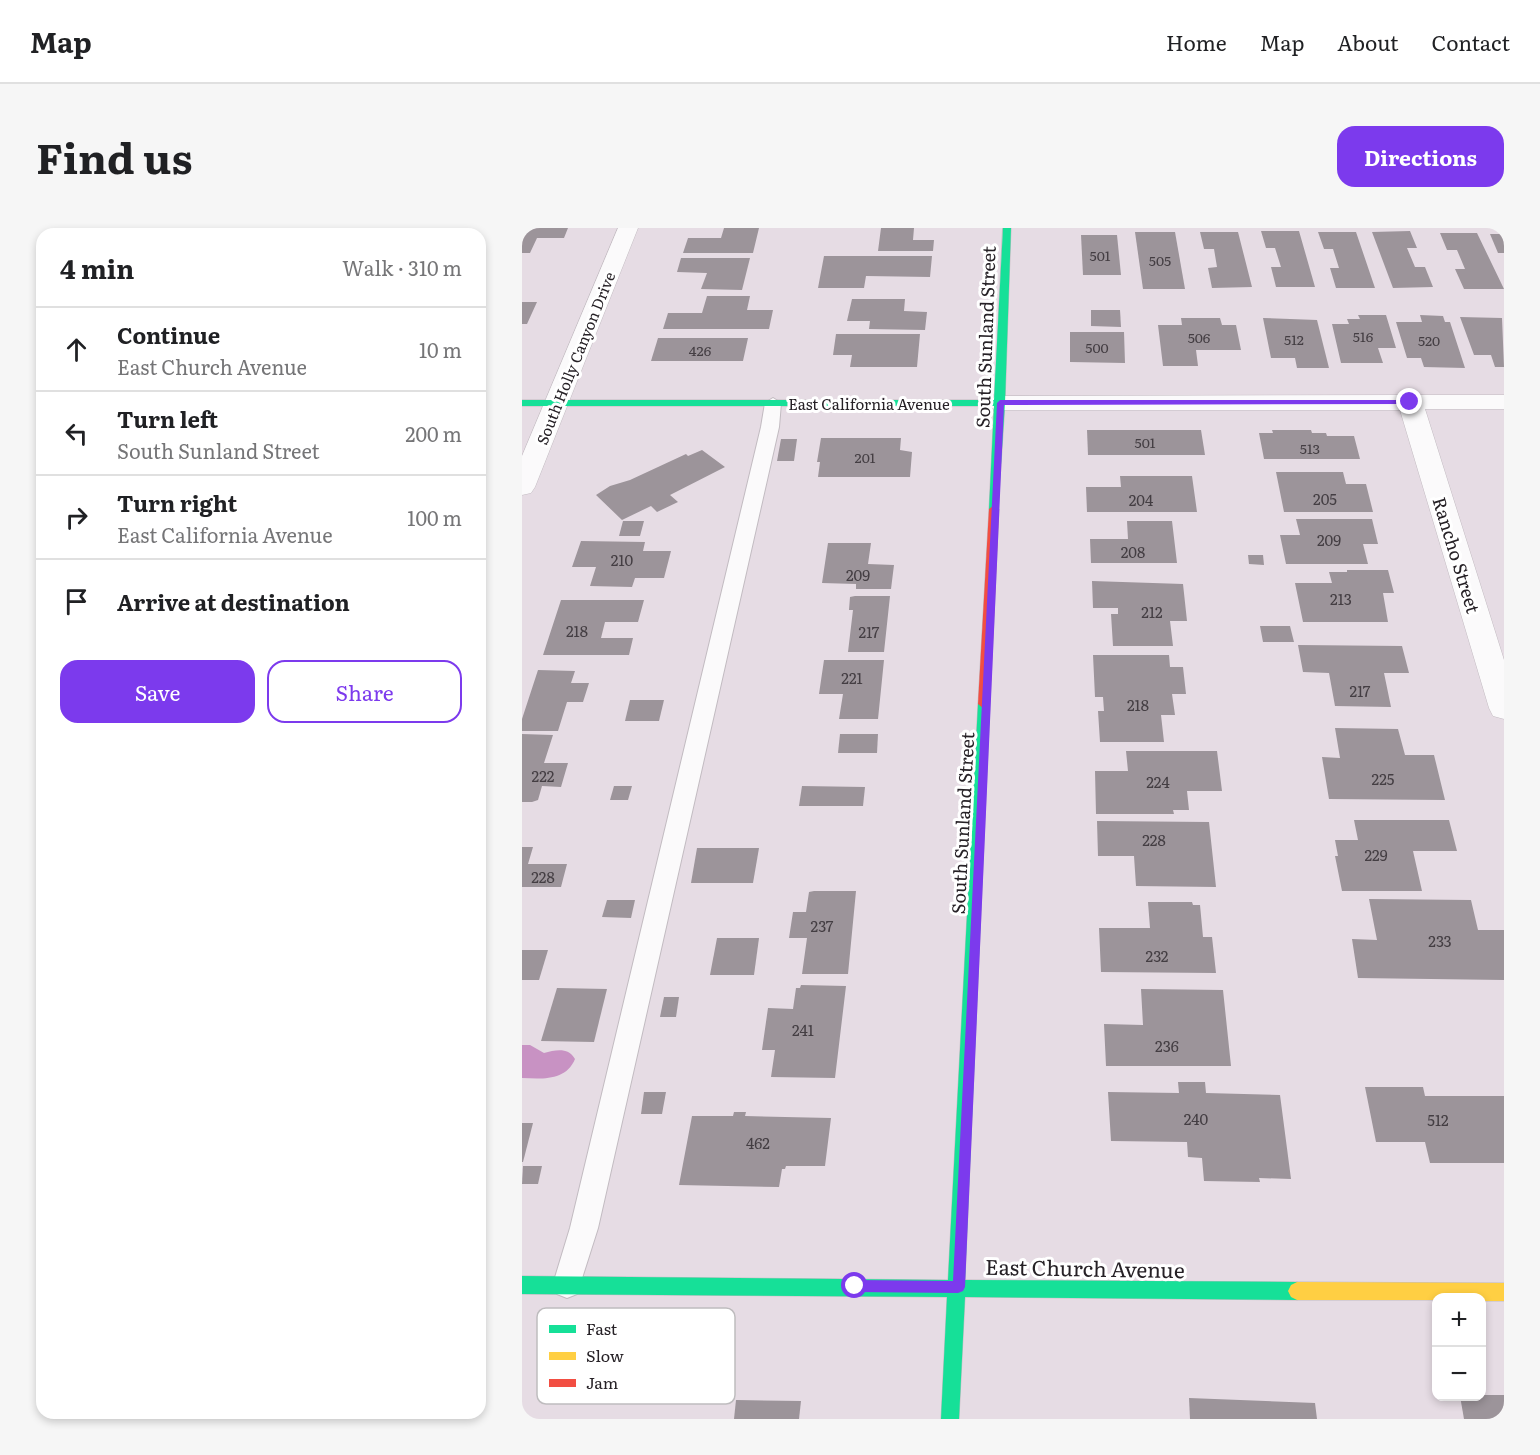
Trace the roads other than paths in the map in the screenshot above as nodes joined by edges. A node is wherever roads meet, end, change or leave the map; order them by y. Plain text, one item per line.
1 (628, 228) edge
2 (1007, 228) edge
3 (1410, 402) junction
4 (1504, 402) edge
5 (522, 403) edge
6 (556, 403) junction
7 (773, 403) junction
8 (1000, 403) junction
9 (522, 487) edge
10 (1504, 708) edge
11 (567, 1284) junction
12 (522, 1285) edge
13 (958, 1287) junction
14 (1504, 1292) edge
15 (950, 1419) edge

1 - 6 street, South Holly Canyon Drive
2 - 8 street, South Sunland Street
3 - 4 street, East California Avenue
3 - 8 street, East California Avenue
3 - 10 street, Rancho Street
5 - 6 street, East California Avenue
6 - 7 street, East California Avenue
6 - 9 street, South Holly Canyon Drive
7 - 8 street, East California Avenue
7 - 11 lane
8 - 13 street, South Sunland Street
11 - 12 street, East Church Avenue
11 - 13 street, East Church Avenue
13 - 14 street, East Church Avenue
13 - 15 street, South Sunland Street

